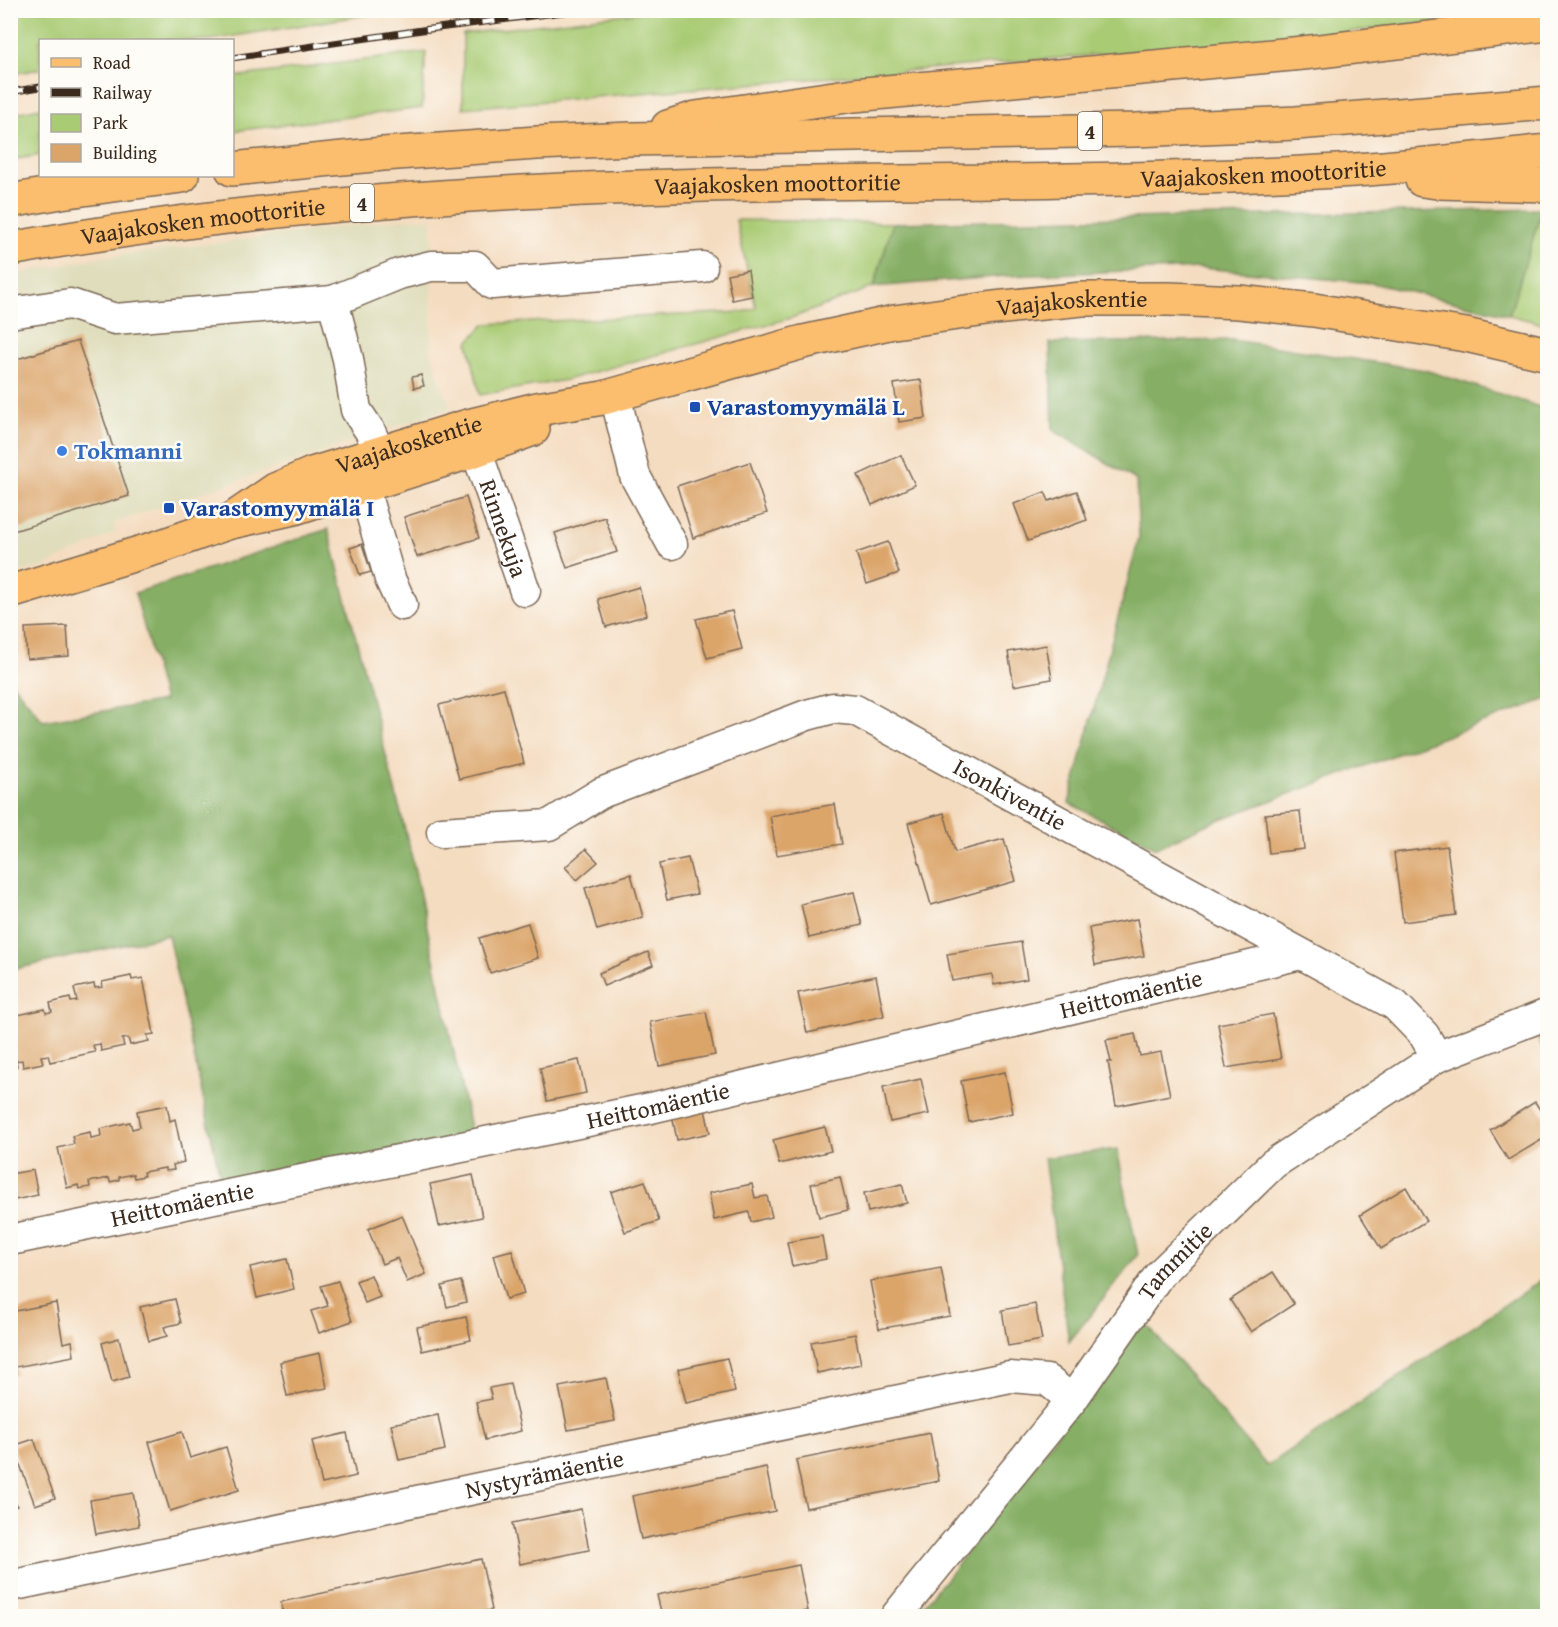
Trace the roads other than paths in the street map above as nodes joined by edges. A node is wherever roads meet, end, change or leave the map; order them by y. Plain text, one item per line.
1 (1533, 26) edge
2 (1548, 103) edge
3 (631, 139) junction
4 (1548, 151) edge
5 (234, 169) edge
6 (1355, 170) junction
7 (174, 177) edge
8 (1548, 185) edge
9 (10, 201) edge
10 (10, 249) edge
11 (702, 267) dead end
12 (333, 301) junction
13 (10, 313) edge
14 (1548, 354) edge
15 (609, 397) junction
16 (481, 464) dead end
17 (374, 469) junction
18 (672, 544) dead end
19 (525, 591) dead end
20 (10, 592) edge
21 (402, 605) dead end
22 (442, 832) dead end
23 (1301, 954) junction
24 (1548, 1014) edge
25 (1437, 1057) junction
26 (10, 1240) edge
27 (1072, 1400) junction
28 (10, 1586) edge
29 (896, 1617) edge

1 - 3 main road
2 - 3 main road, Vaajakosken moottoritie / 4
3 - 5 main road, Vaajakosken moottoritie / 4
4 - 6 main road, Vaajakosken moottoritie / 4
6 - 8 main road
6 - 10 main road, Vaajakosken moottoritie / 4
7 - 9 main road, Vaajakosken moottoritie
11 - 12 street
12 - 13 street
12 - 17 street
14 - 15 main road, Vaajakoskentie
15 - 17 main road, Vaajakoskentie
15 - 18 street
16 - 19 street, Rinnekuja
17 - 20 main road, Vaajakoskentie
17 - 21 street
22 - 23 street, Isonkiventie
23 - 25 street, Isonkiventie
23 - 26 street, Heittomäentie
24 - 25 street, Tammitie
25 - 27 street, Tammitie
27 - 28 street, Nystyrämäentie
27 - 29 street, Tammitie

